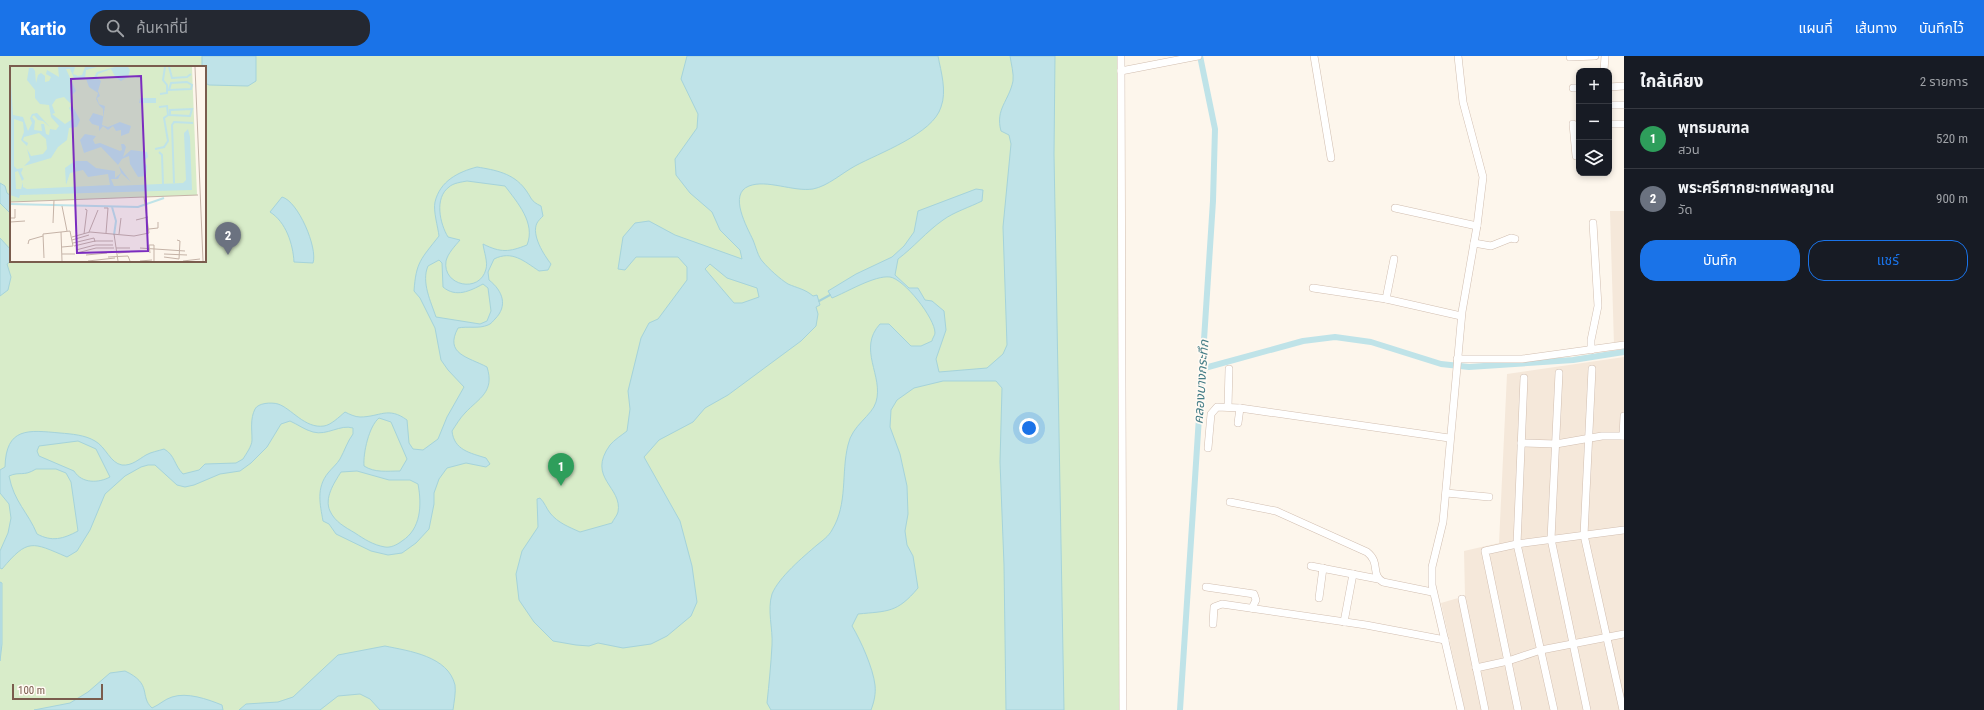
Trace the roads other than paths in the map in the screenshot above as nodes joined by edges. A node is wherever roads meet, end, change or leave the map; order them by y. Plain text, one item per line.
1 (1121, 56) edge
2 (1314, 56) edge
3 (1458, 56) edge
4 (1595, 56) edge
5 (1605, 56) edge
6 (1196, 57) edge
7 (1570, 57) dead end
8 (1604, 68) edge
9 (1120, 71) junction
10 (1624, 86) edge
11 (1612, 87) edge
12 (1624, 105) edge
13 (1612, 106) edge
14 (1573, 124) edge
15 (1612, 124) edge
16 (1624, 124) edge
17 (1576, 156) dead end
18 (1330, 158) dead end
19 (1395, 208) dead end
20 (1593, 223) dead end
21 (1477, 226) junction
22 (1515, 239) dead end
23 (1474, 243) junction
24 (1394, 259) dead end
25 (1313, 288) dead end
26 (1386, 300) junction
27 (1461, 316) junction
28 (1624, 345) edge
29 (1591, 350) junction
30 (1457, 359) junction
31 (1229, 369) dead end
32 (1592, 369) dead end
33 (1559, 373) dead end
34 (1524, 378) dead end
35 (1228, 407) junction
36 (1240, 408) junction
37 (1624, 416) edge
38 (1238, 423) dead end
39 (1624, 436) edge
40 (1450, 438) junction
41 (1589, 438) junction
42 (1521, 443) junction
43 (1556, 444) junction
44 (1208, 448) dead end
45 (1446, 493) junction
46 (1488, 497) dead end
47 (1230, 502) dead end
48 (1624, 530) edge
49 (1584, 535) junction
50 (1550, 539) junction
51 (1517, 544) junction
52 (1311, 566) dead end
53 (1323, 568) junction
54 (1353, 574) junction
55 (1378, 579) junction
56 (1206, 587) dead end
57 (1432, 592) junction
58 (1319, 598) dead end
59 (1462, 599) dead end
60 (1252, 608) junction
61 (1344, 622) junction
62 (1213, 624) dead end
63 (1624, 634) edge
64 (1608, 638) junction
65 (1445, 640) junction
66 (1574, 643) junction
67 (1541, 650) junction
68 (1508, 661) junction
69 (1476, 668) junction
70 (1123, 710) edge
71 (1461, 710) edge
72 (1485, 710) edge
73 (1518, 710) edge
74 (1554, 710) edge
75 (1587, 710) edge
76 (1623, 710) edge

1 - 9 street
2 - 18 street
3 - 21 street
4 - 7 street
5 - 8 street
6 - 9 street
9 - 70 street
10 - 11 street
12 - 13 street
14 - 17 street
15 - 16 street
19 - 21 street
20 - 29 street
21 - 23 street
22 - 23 street
23 - 27 street
24 - 26 street
25 - 26 street
26 - 27 street
27 - 30 street
28 - 29 street
29 - 30 street
30 - 40 street
31 - 35 street
32 - 41 street
33 - 43 street
34 - 42 street
35 - 36 street
35 - 44 street
36 - 38 street
36 - 40 street
37 - 39 street
39 - 41 street
40 - 45 street
41 - 43 street
41 - 49 street
42 - 43 street
42 - 51 street
43 - 50 street
45 - 46 street
45 - 57 street
47 - 55 street
48 - 49 street
49 - 50 street
49 - 64 street
50 - 51 street
50 - 66 street
51 - 67 street
51 - 68 street
52 - 53 street
53 - 54 street
53 - 58 street
54 - 55 street
54 - 61 street
55 - 57 street
56 - 60 street
57 - 65 street
59 - 69 street
60 - 61 street
60 - 62 street
61 - 65 street
63 - 64 street
64 - 66 street
64 - 76 street
65 - 71 street
66 - 67 street
66 - 75 street
67 - 68 street
67 - 74 street
68 - 69 street
68 - 73 street
69 - 72 street

